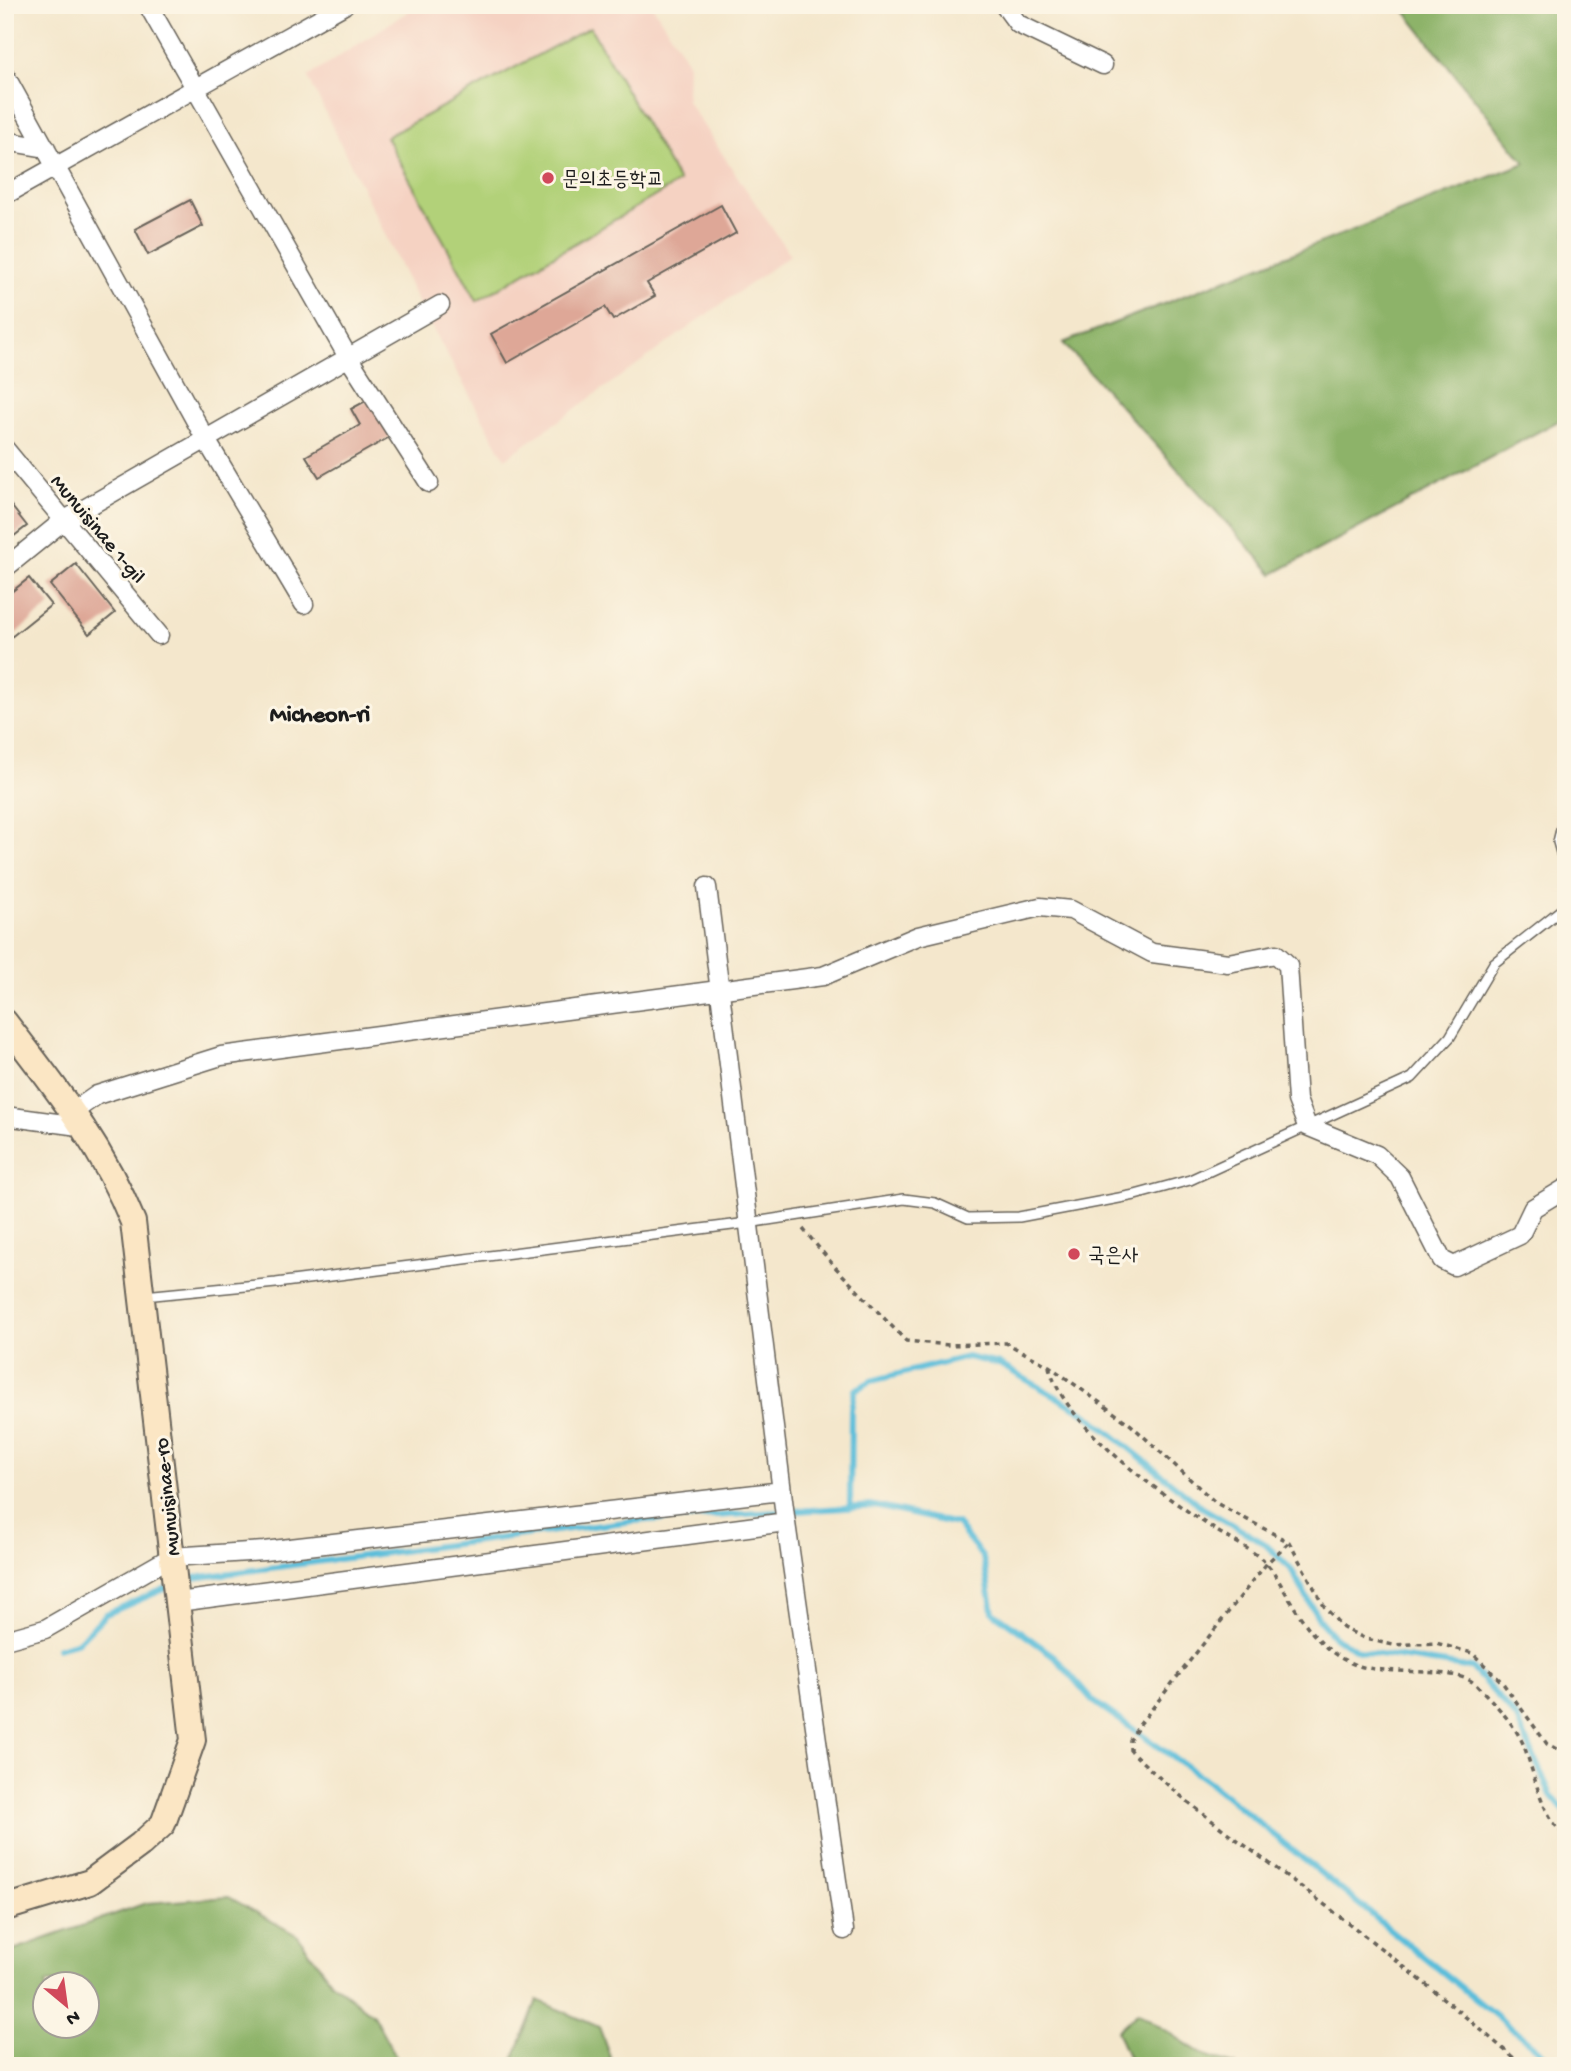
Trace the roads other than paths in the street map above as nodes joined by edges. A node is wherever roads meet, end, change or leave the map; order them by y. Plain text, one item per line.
1 (148, 5) edge
2 (1004, 5) edge
3 (335, 7) edge
4 (1103, 65) dead end
5 (5, 75) edge
6 (193, 88) junction
7 (5, 141) edge
8 (46, 148) junction
9 (56, 167) junction
10 (5, 195) edge
11 (440, 305) dead end
12 (348, 357) junction
13 (205, 438) junction
14 (5, 449) edge
15 (429, 484) dead end
16 (63, 521) junction
17 (5, 568) edge
18 (304, 604) dead end
19 (159, 635) dead end
20 (1566, 809) edge
21 (1566, 870) edge
22 (707, 887) dead end
23 (1566, 906) edge
24 (721, 990) junction
25 (5, 1022) edge
26 (5, 1116) edge
27 (80, 1119) junction
28 (1307, 1126) junction
29 (1566, 1188) edge
30 (748, 1223) junction
31 (142, 1296) junction
32 (783, 1494) junction
33 (786, 1519) junction
34 (175, 1581) junction
35 (5, 1640) edge
36 (5, 1908) edge
37 (844, 1930) dead end

1 - 6 street
2 - 4 street
3 - 6 street
5 - 8 street
6 - 9 street
6 - 12 street
7 - 8 street
8 - 9 street
9 - 10 street
9 - 13 street
11 - 12 street
12 - 13 street
12 - 15 street
13 - 16 street
13 - 18 street
14 - 16 street, Munuisinae 1-gil
16 - 17 street
16 - 19 street, Munuisinae 1-gil
20 - 21 lane
22 - 24 street
23 - 28 lane
24 - 27 street
24 - 28 street
24 - 30 street
25 - 27 street, Munuisinae-ro
26 - 27 street
27 - 31 street, Munuisinae-ro
28 - 29 street
28 - 30 lane
30 - 31 lane
30 - 32 street
31 - 34 street, Munuisinae-ro
32 - 33 street
32 - 34 street
33 - 34 street
33 - 37 street
34 - 35 street
34 - 36 street, Munuisinae-ro

